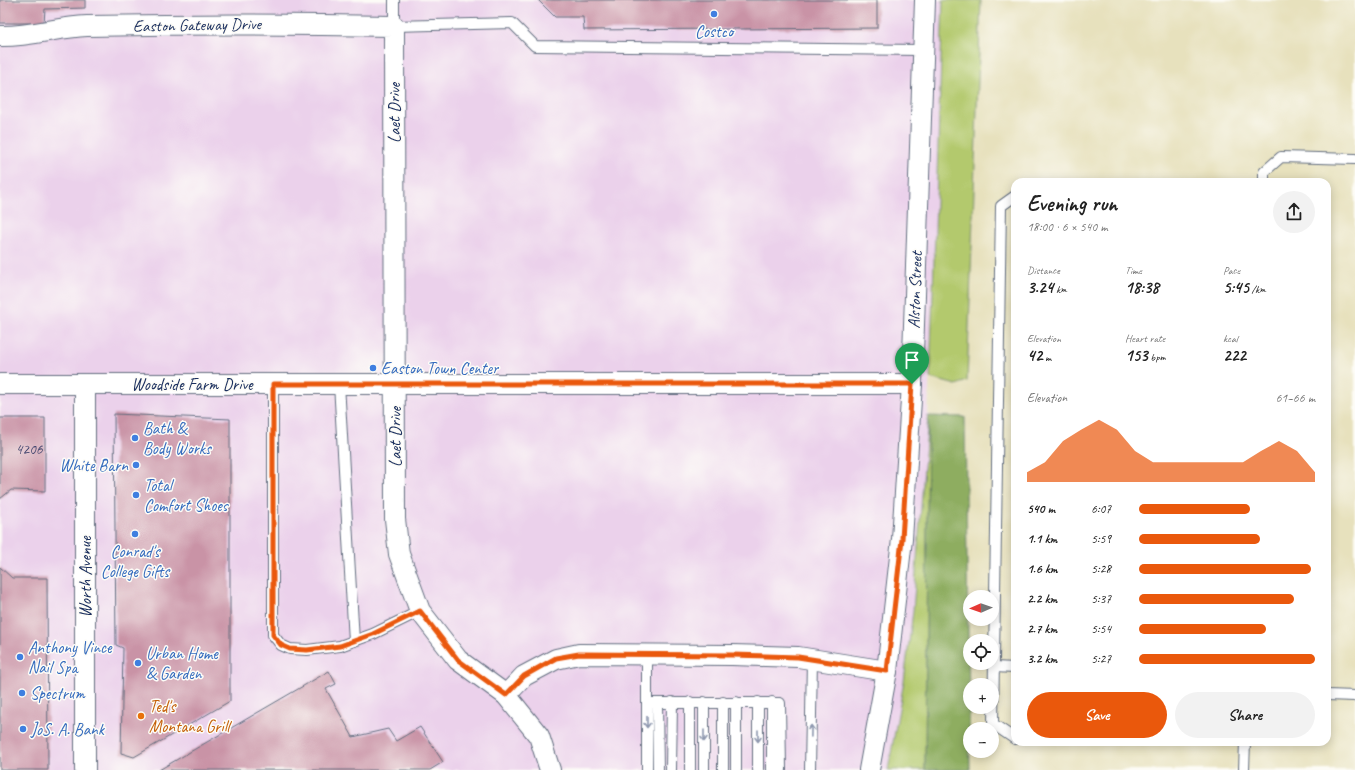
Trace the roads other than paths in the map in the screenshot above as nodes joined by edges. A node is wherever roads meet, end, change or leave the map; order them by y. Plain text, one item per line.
1 (394, 0) edge
2 (925, 0) edge
3 (394, 26) junction
4 (0, 36) edge
5 (923, 50) junction
6 (1355, 159) edge
7 (1264, 178) edge
8 (1011, 199) edge
9 (0, 384) edge
10 (85, 384) junction
11 (273, 384) junction
12 (339, 384) junction
13 (394, 384) junction
14 (912, 384) junction
15 (420, 611) junction
16 (995, 634) edge
17 (354, 641) junction
18 (647, 655) junction
19 (812, 659) junction
20 (999, 667) edge
21 (1011, 668) edge
22 (994, 670) edge
23 (887, 671) junction
24 (506, 695) junction
25 (1331, 695) edge
26 (1355, 696) edge
27 (672, 702) junction
28 (690, 702) junction
29 (704, 702) junction
30 (723, 702) junction
31 (736, 702) junction
32 (758, 702) junction
33 (772, 702) junction
34 (647, 703) junction
35 (658, 703) junction
36 (1011, 736) edge
37 (1245, 746) edge
38 (85, 770) edge
39 (550, 770) edge
40 (647, 770) edge
41 (658, 770) edge
42 (671, 770) edge
43 (690, 770) edge
44 (704, 770) edge
45 (723, 770) edge
46 (736, 770) edge
47 (758, 770) edge
48 (772, 770) edge
49 (781, 770) edge
50 (810, 770) edge
51 (869, 770) edge
52 (1244, 770) edge

1 - 3 lane
2 - 5 street, Alston Street
3 - 4 street, Easton Gateway Drive
3 - 5 lane
3 - 13 street, Laet Drive
5 - 14 street, Alston Street
6 - 7 lane
8 - 16 lane
9 - 10 street, Woodside Farm Drive
10 - 11 street, Woodside Farm Drive
10 - 38 street, Worth Avenue
11 - 12 street, Woodside Farm Drive
11 - 17 lane
12 - 13 street, Woodside Farm Drive
12 - 17 lane
13 - 14 street, Woodside Farm Drive
13 - 15 street, Laet Drive
14 - 23 street, Alston Street
15 - 17 lane
15 - 24 street, Laet Drive
18 - 19 street
18 - 24 street
18 - 34 lane
19 - 23 street
50 -> 19 lane
20 - 21 lane
22 - 36 lane
23 - 51 street, Alston Street
24 - 39 street, Laet Drive
25 - 26 lane
27 - 28 lane
27 - 35 lane
27 - 42 lane
28 - 29 lane
28 - 43 lane
29 - 30 lane
29 -> 44 lane
30 - 31 lane
30 - 45 lane
31 - 32 lane
31 - 46 lane
32 - 33 lane
32 -> 47 lane
33 - 48 lane
33 - 49 lane
34 - 35 lane
34 -> 40 lane
35 - 41 lane
37 - 52 lane

